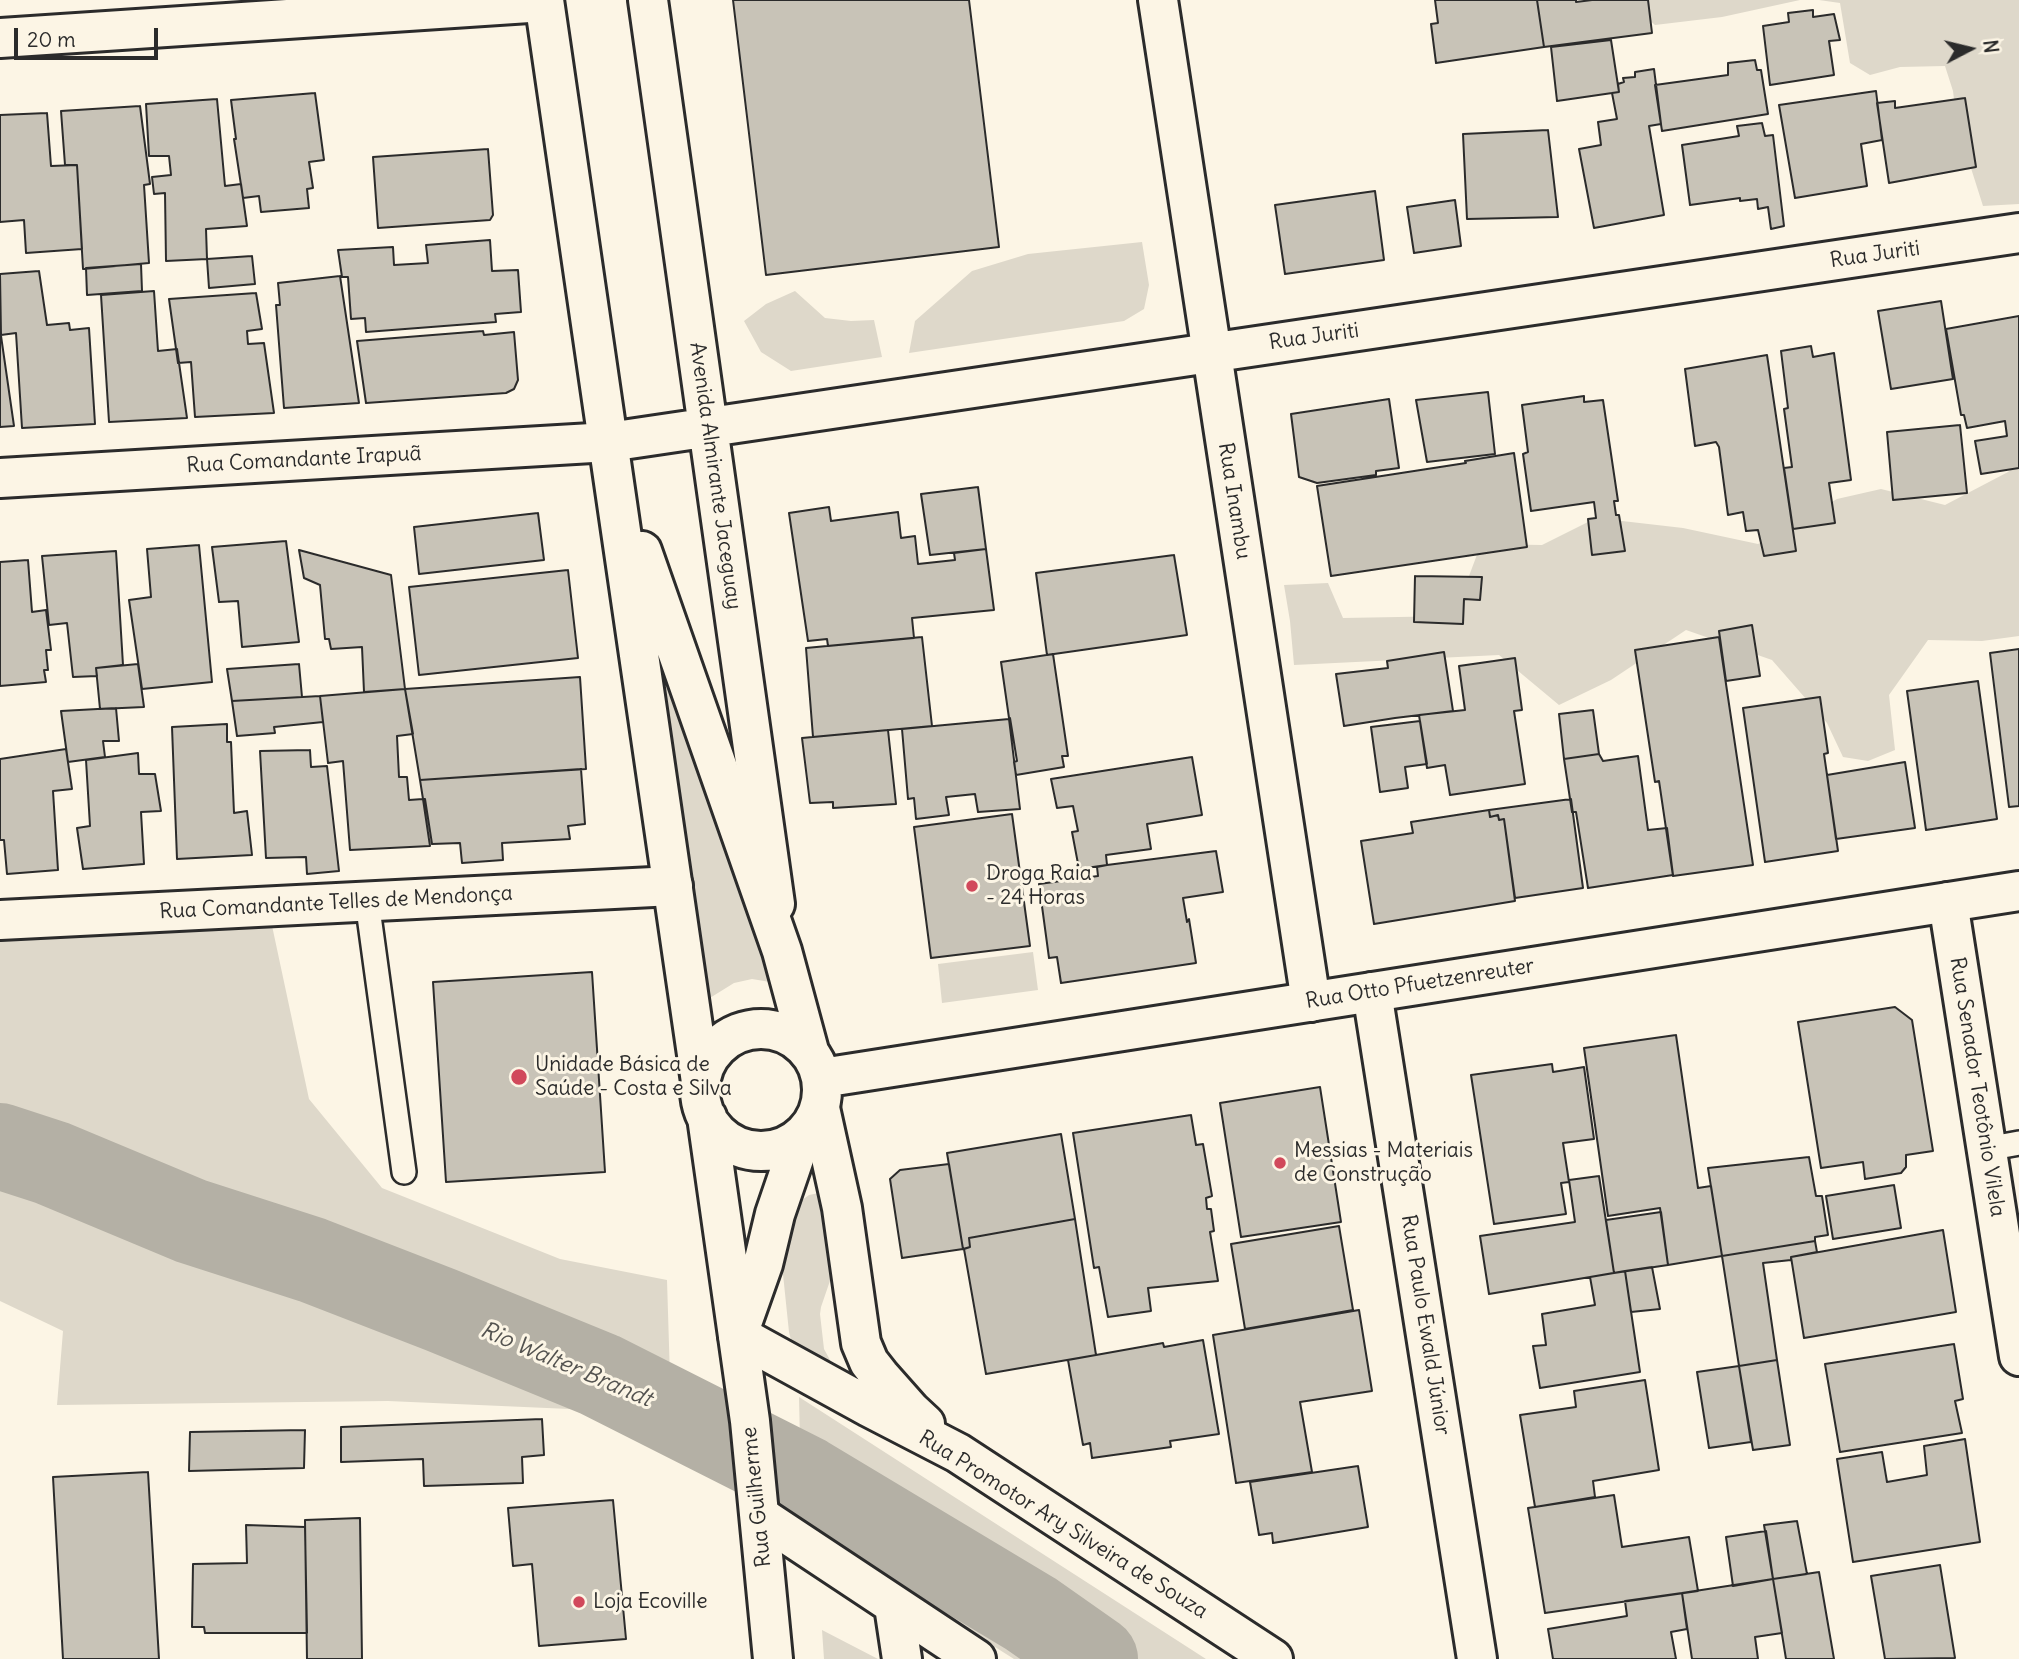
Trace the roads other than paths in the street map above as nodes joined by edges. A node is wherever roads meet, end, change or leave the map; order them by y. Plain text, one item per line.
1 (648, 0) edge
2 (1158, 0) edge
3 (544, 1) edge
4 (0, 38) edge
5 (2019, 233) edge
6 (1212, 352) junction
7 (708, 426) junction
8 (609, 442) junction
9 (0, 478) edge
10 (673, 886) junction
11 (2019, 891) edge
12 (367, 901) junction
13 (1948, 902) junction
14 (0, 920) edge
15 (782, 951) junction
16 (1372, 992) junction
17 (1311, 1002) junction
18 (813, 1093) junction
19 (704, 1099) junction
20 (2003, 1146) edge
21 (404, 1172) dead end
22 (738, 1335) junction
23 (2019, 1356) edge
24 (958, 1453) junction
25 (759, 1503) junction
26 (894, 1605) junction
27 (773, 1659) edge
28 (902, 1659) edge
29 (976, 1659) edge
30 (1273, 1659) edge
31 (1477, 1659) edge

1 - 7 street, Avenida Almirante Jaceguay
2 - 6 street, Rua Inambu
3 - 4 street
3 - 8 street, Avenida Almirante Jaceguay
5 - 6 street, Rua Juriti
6 - 7 street, Rua Juriti
6 - 17 street, Rua Inambu
7 - 8 street, Rua Juriti
7 - 15 street, Avenida Almirante Jaceguay
8 - 9 street, Rua Comandante Irapuã
8 - 10 street, Avenida Almirante Jaceguay
8 - 15 street, Avenida Almirante Jaceguay
10 - 12 street, Rua Comandante Telles de Mendonça
10 - 19 street, Avenida Almirante Jaceguay
11 - 13 street, Rua Otto Pfuetzenreuter
12 - 14 street, Rua Comandante Telles de Mendonça
12 - 21 lane
13 - 16 street, Rua Otto Pfuetzenreuter
13 - 20 street, Rua Senador Teotônio Vilela
15 - 18 street, Avenida Almirante Jaceguay
16 - 17 street, Rua Otto Pfuetzenreuter
16 - 31 street, Rua Paulo Ewald Júnior
17 - 18 street, Rua Otto Pfuetzenreuter
18 - 19 street
18 - 19 street
18 - 22 street, Rua Guilherme
18 - 24 street, Avenida Almirante Jaceguay
19 - 22 street, Rua Guilherme
20 - 23 street, Rua Senador Teotônio Vilela
22 - 24 street, Rua Promotor Ary Silveira de Souza
22 - 25 street, Rua Guilherme
24 - 30 street, Rua Promotor Ary Silveira de Souza
25 - 26 street
25 - 27 street, Rua Guilherme
26 - 28 street
26 - 29 street

